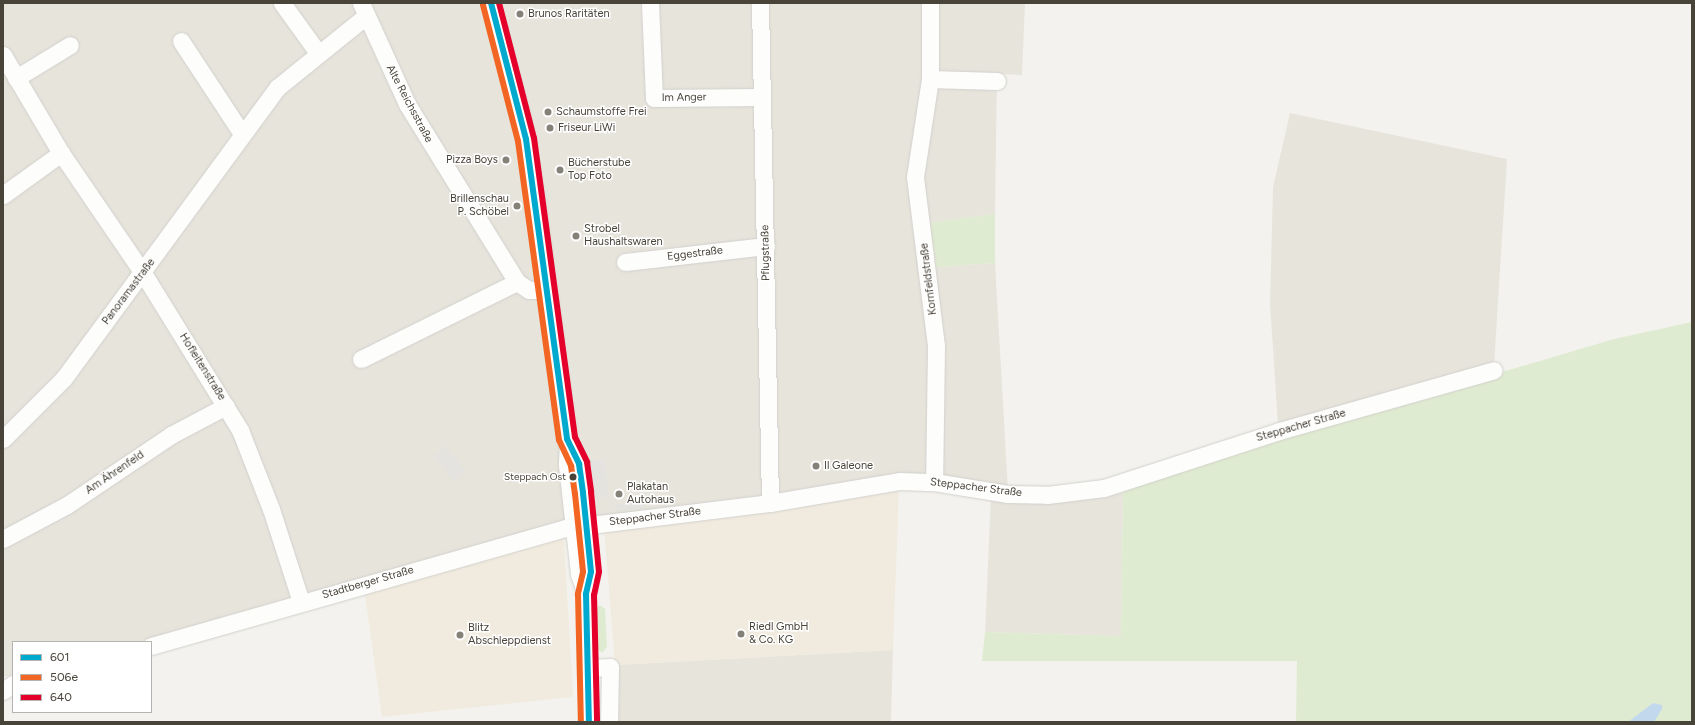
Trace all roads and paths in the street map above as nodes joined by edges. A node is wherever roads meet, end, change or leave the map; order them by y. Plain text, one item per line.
1 (282, 3) edge
2 (491, 3) edge
3 (650, 3) edge
4 (760, 3) edge
5 (930, 3) edge
6 (364, 10) edge
7 (181, 41) dead end
8 (70, 45) dead end
9 (318, 53) junction
10 (3, 55) edge
11 (16, 78) junction
12 (930, 79) junction
13 (997, 81) dead end
14 (762, 97) junction
15 (242, 134) junction
16 (61, 153) junction
17 (3, 195) edge
18 (766, 246) junction
19 (625, 262) dead end
20 (143, 273) junction
21 (517, 282) junction
22 (547, 290) junction
23 (361, 359) dead end
24 (1494, 370) dead end
25 (226, 406) junction
26 (3, 439) edge
27 (934, 482) junction
28 (770, 503) junction
29 (580, 526) junction
30 (3, 539) edge
31 (301, 602) junction
32 (152, 646) edge
33 (590, 668) junction
34 (12, 685) edge
35 (3, 692) edge
36 (589, 722) edge
37 (610, 722) edge

1 - 9 street
2 - 22 street
3 - 14 street, Im Anger
4 - 14 street, Pflugstraße
5 - 12 street, Kornfeldstraße
6 - 9 street, Panoramastraße
6 - 21 street, Alte Reichsstraße
7 - 15 street
8 - 11 street
9 - 15 street, Panoramastraße
10 - 11 street, Hofleitenstraße
11 - 16 street, Hofleitenstraße
12 - 13 street
12 - 27 street, Kornfeldstraße
14 - 18 street, Pflugstraße
15 - 20 street, Panoramastraße
16 - 17 street
16 - 20 street, Hofleitenstraße
18 - 19 street, Eggestraße
18 - 28 street, Pflugstraße
20 - 25 street, Hofleitenstraße
20 - 26 street, Panoramastraße
21 - 22 street
21 - 23 street
22 - 29 street
24 - 27 street, Steppacher Straße
25 - 30 street, Am Ährenfeld
25 - 31 street, Hofleitenstraße
27 - 28 street, Steppacher Straße
28 - 29 street, Steppacher Straße
29 - 31 street, Stadtberger Straße
29 - 33 street
31 - 32 street, Stadtberger Straße
33 - 36 street
33 - 37 street
34 - 35 street

